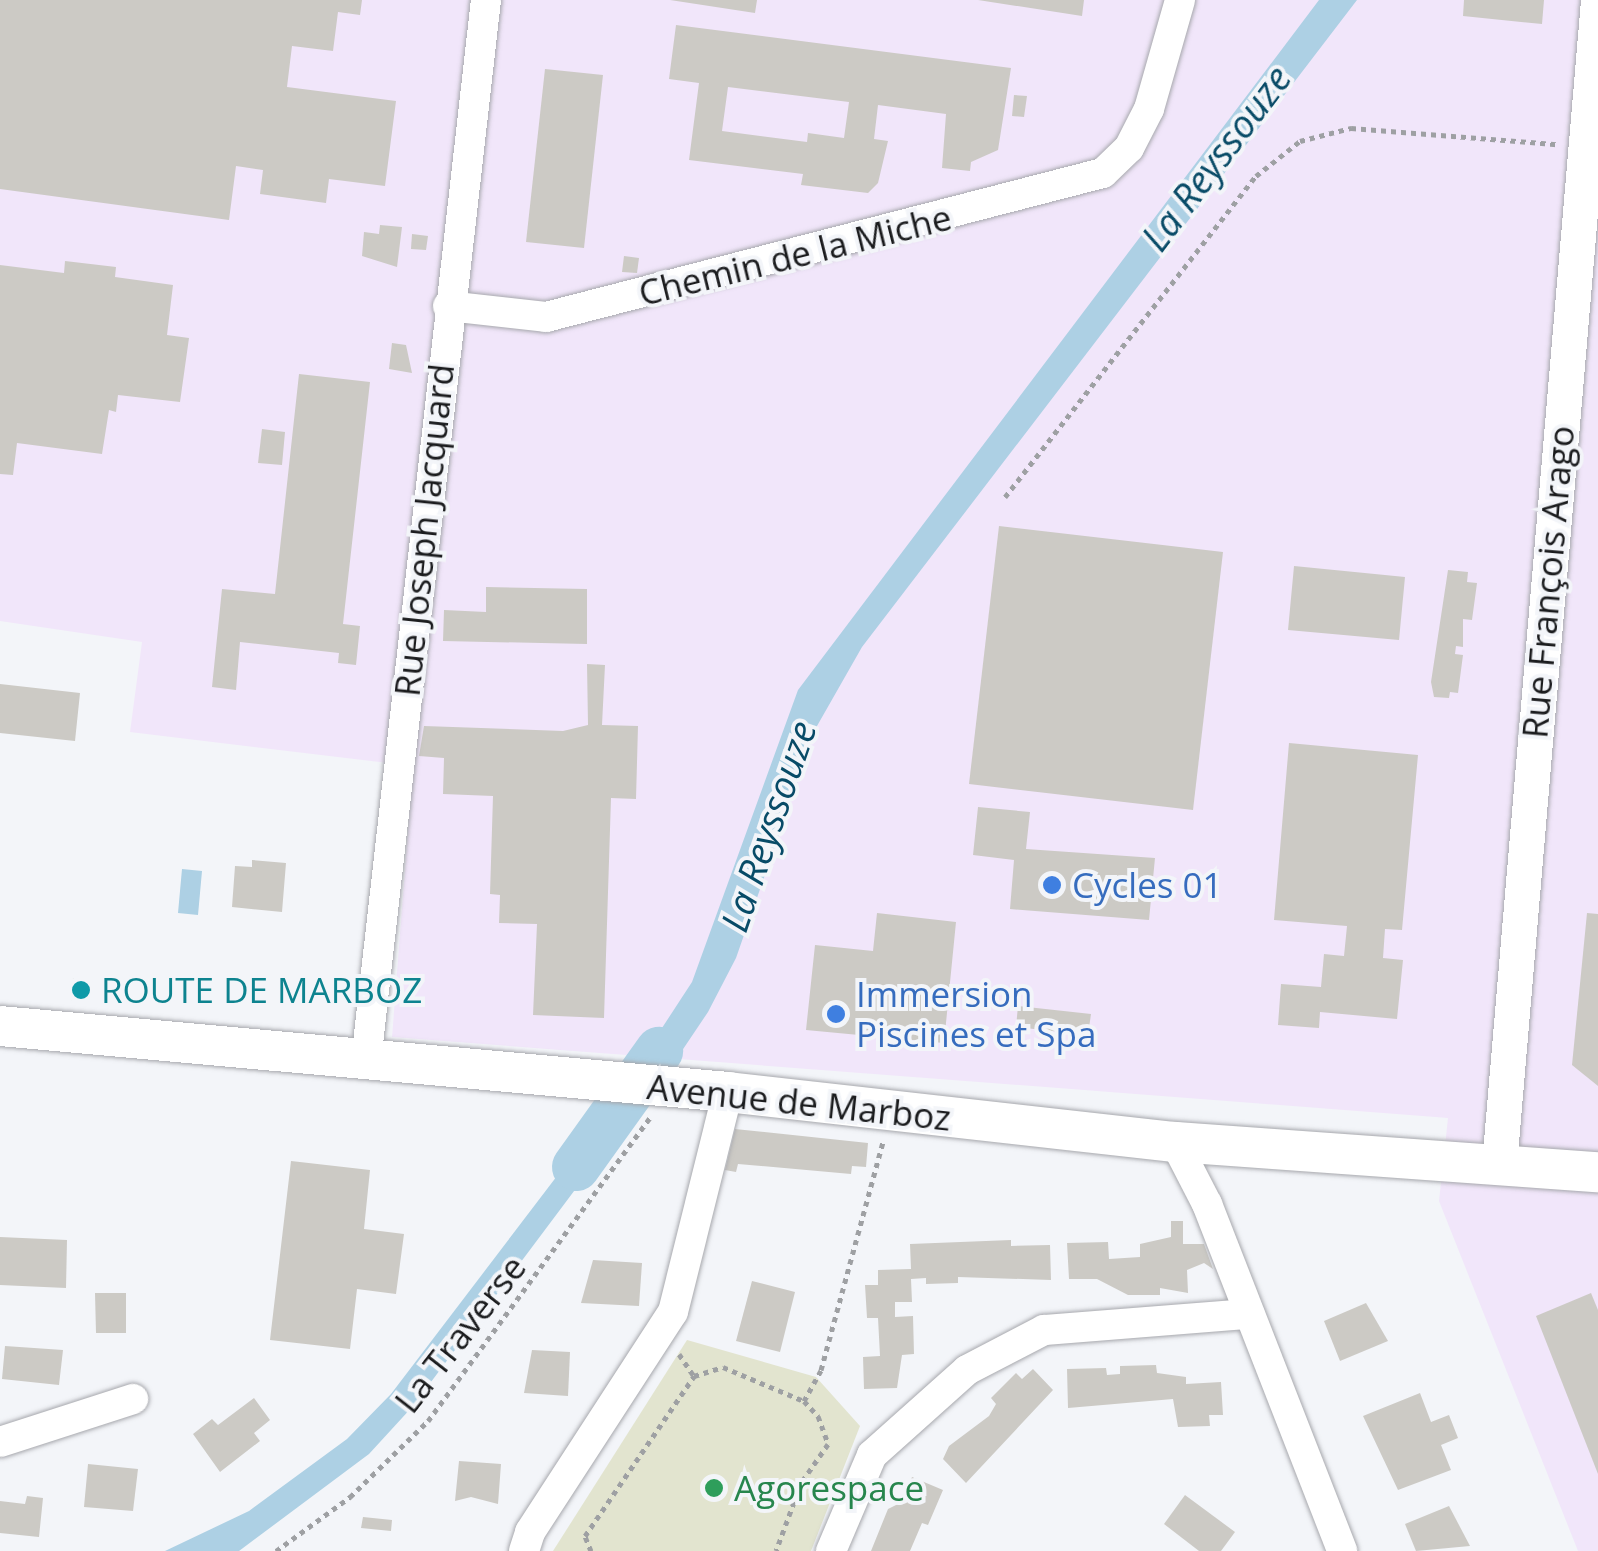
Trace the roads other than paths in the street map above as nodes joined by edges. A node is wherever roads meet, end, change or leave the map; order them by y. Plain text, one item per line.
1 (486, 0) edge
2 (1180, 0) edge
3 (1598, 0) edge
4 (448, 306) junction
5 (0, 1026) edge
6 (366, 1060) junction
7 (728, 1092) junction
8 (1175, 1142) junction
9 (1499, 1165) junction
10 (1598, 1172) edge
11 (1250, 1314) junction
12 (134, 1399) dead end
13 (0, 1442) edge
14 (524, 1551) edge
15 (831, 1551) edge
16 (1342, 1551) edge

1 - 4 street, Rue Joseph Jacquard
2 - 4 street, Chemin de la Miche
3 - 9 street, Rue François Arago
4 - 6 street, Rue Joseph Jacquard
5 - 6 main road, Avenue de Marboz
6 - 7 main road, Avenue de Marboz
7 - 8 main road, Avenue de Marboz
7 - 14 street
8 - 9 main road, Avenue de Marboz
8 - 11 street
9 - 10 main road, Avenue de Marboz
11 - 15 street
11 - 16 street
12 - 13 street

